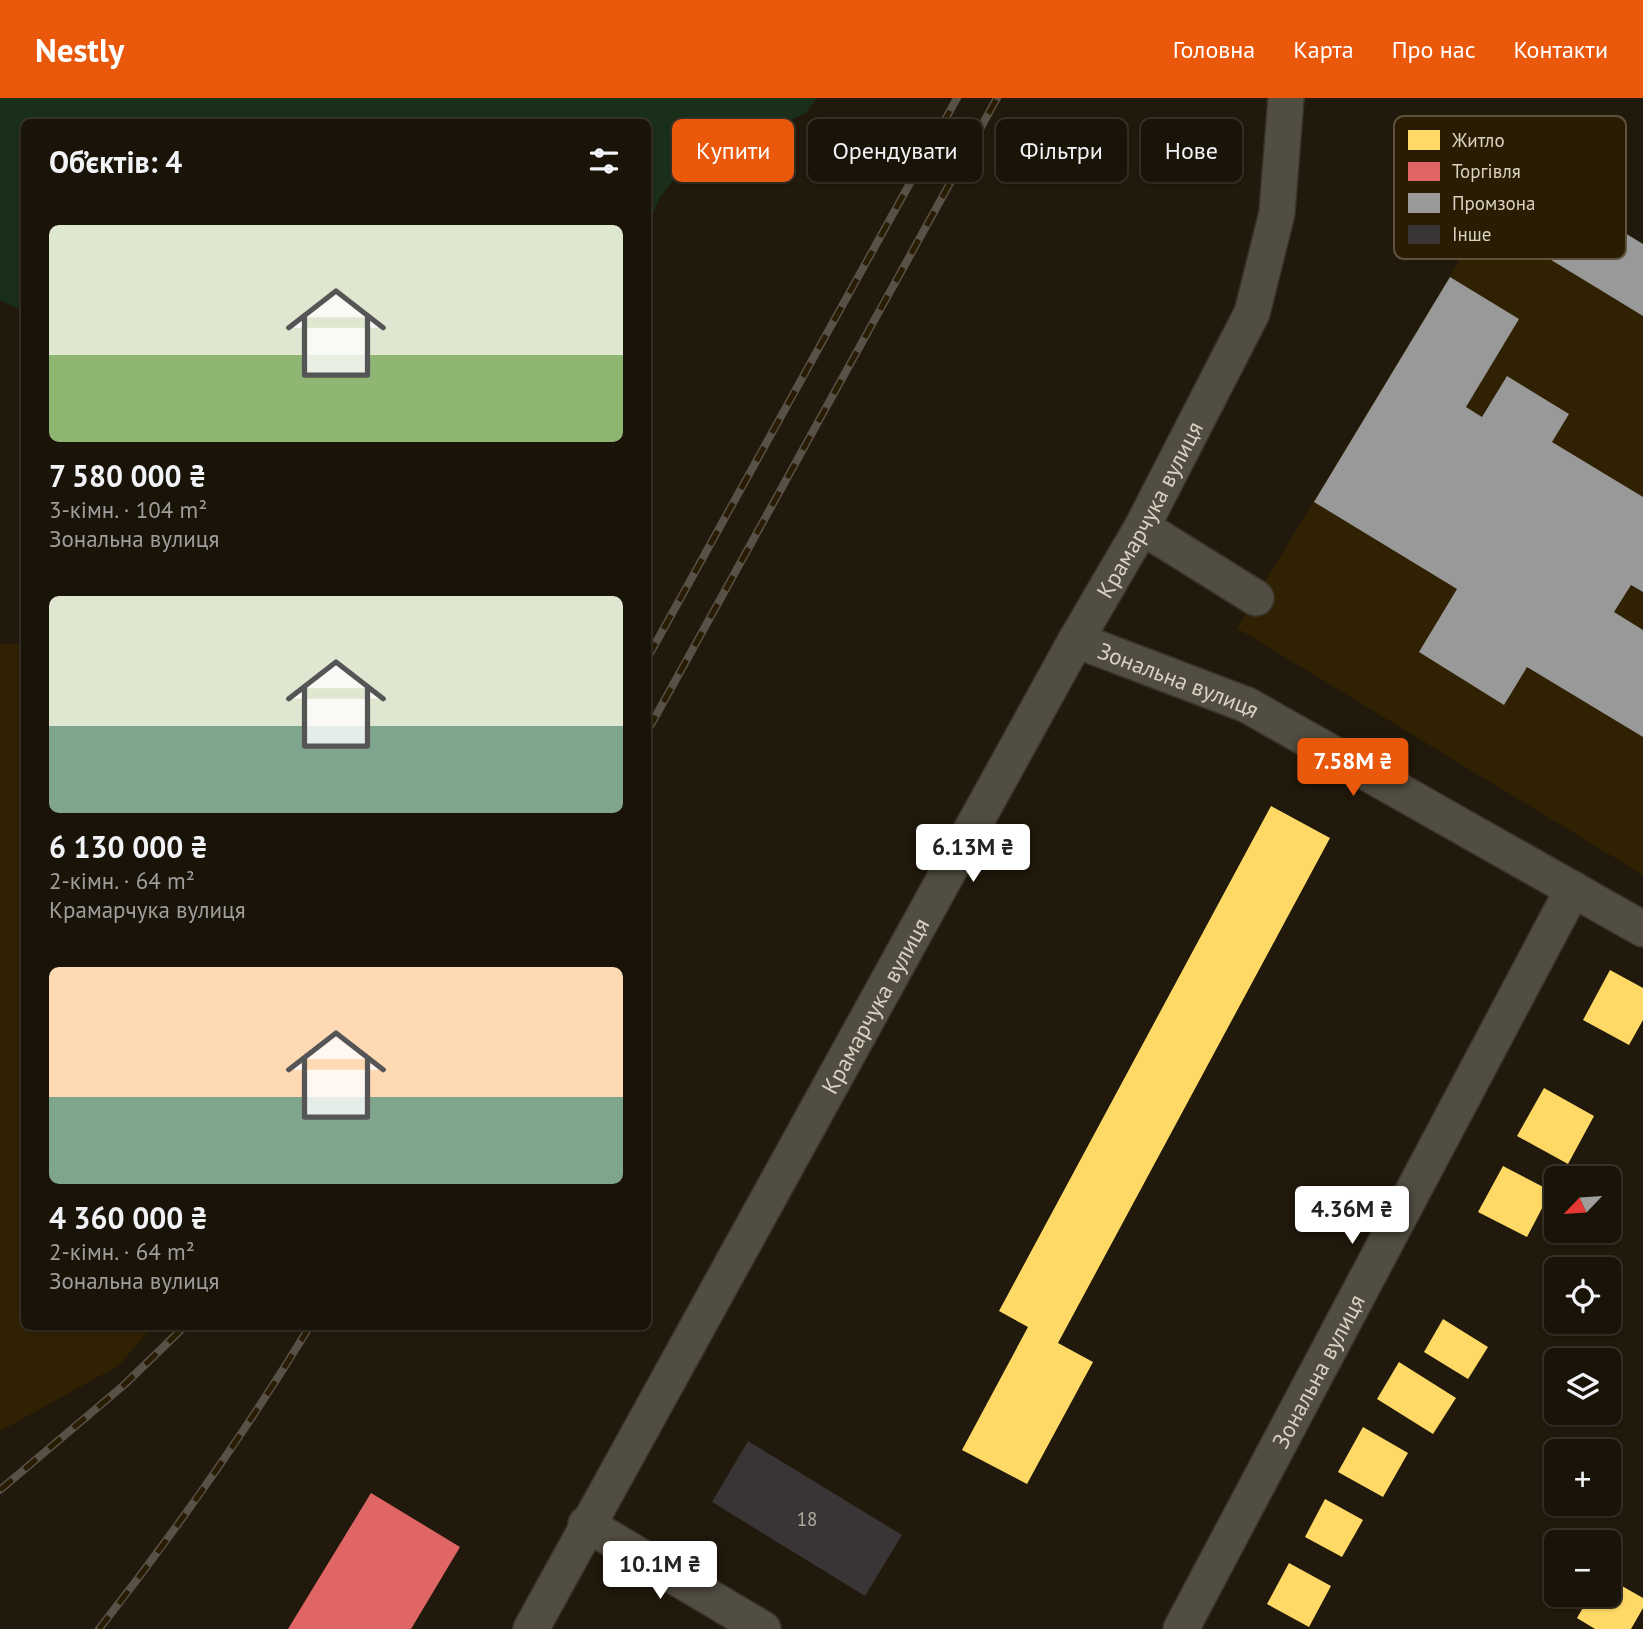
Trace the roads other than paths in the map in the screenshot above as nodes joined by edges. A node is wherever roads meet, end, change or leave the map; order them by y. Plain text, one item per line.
1 (1286, 98) edge
2 (1142, 527) junction
3 (1256, 598) dead end
4 (1076, 640) junction
5 (1573, 890) junction
6 (1643, 929) edge
7 (586, 1524) junction
8 (531, 1629) edge
9 (763, 1629) edge
10 (1181, 1629) edge

1 - 2 street, Крамарчука вулиця
2 - 3 street
2 - 4 street, Крамарчука вулиця
4 - 5 street, Зональна вулиця
4 - 7 street, Крамарчука вулиця
5 - 6 street, Зональна вулиця
5 - 10 street, Зональна вулиця
7 - 8 street, Крамарчука вулиця
7 - 9 street

